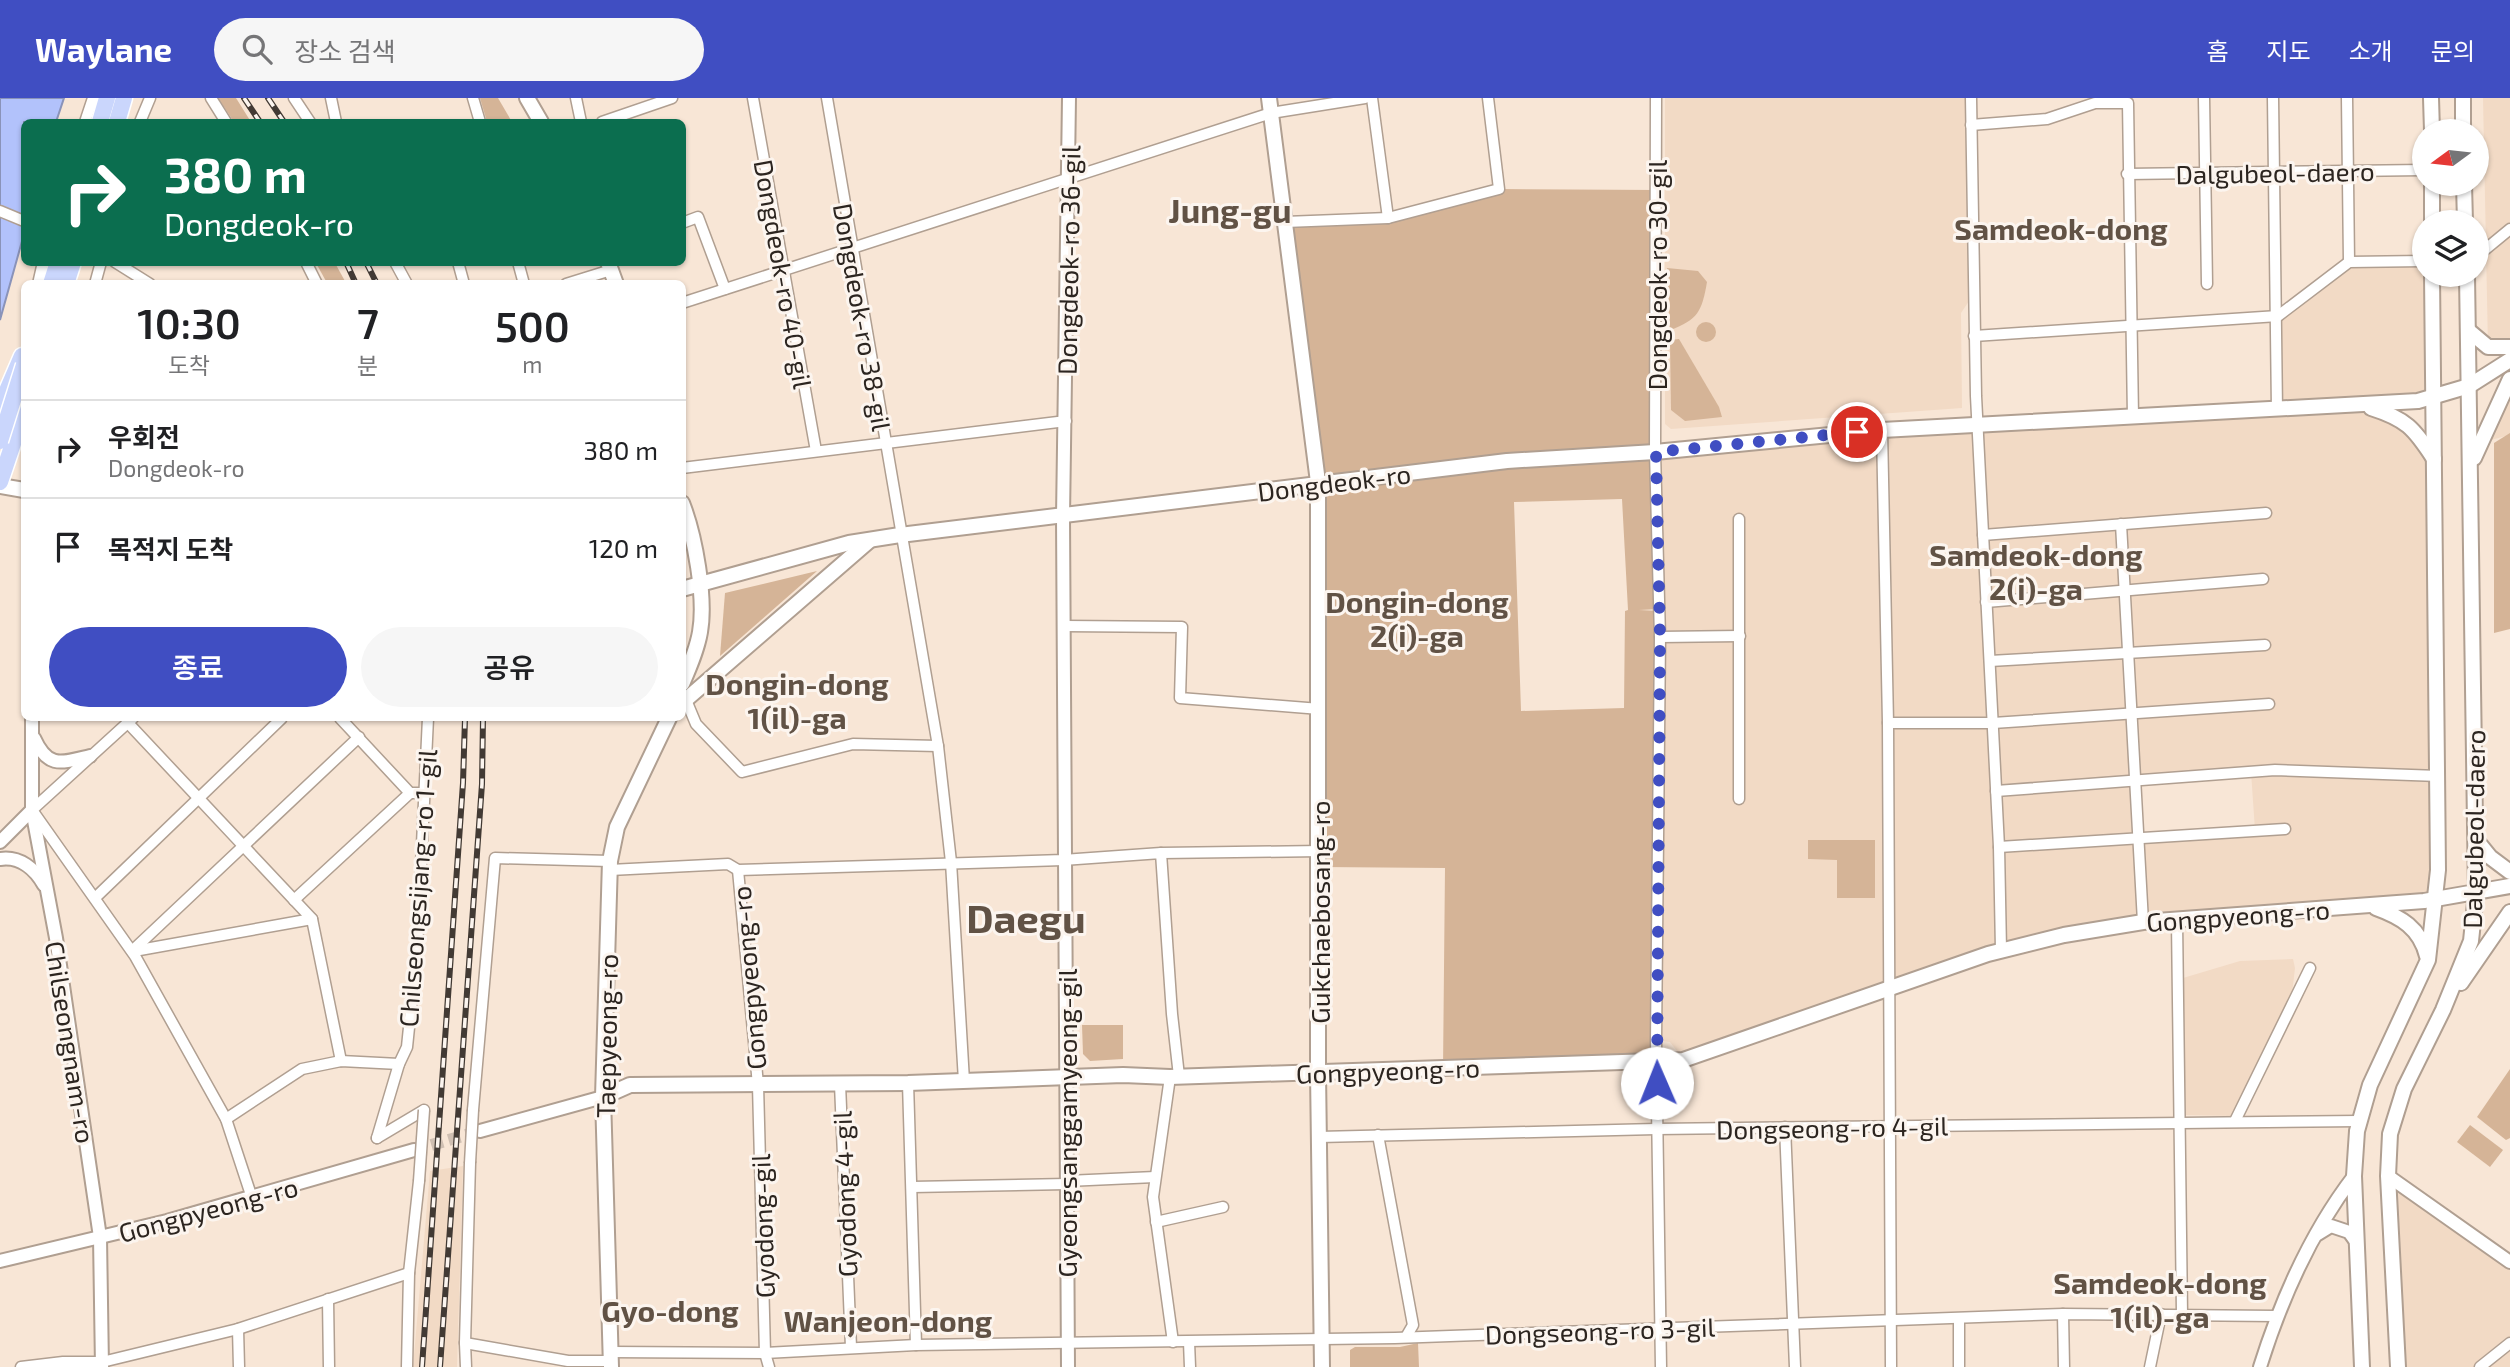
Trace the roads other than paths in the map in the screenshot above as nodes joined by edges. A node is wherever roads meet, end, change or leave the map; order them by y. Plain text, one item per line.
1 (149, 98) edge
2 (211, 98) edge
3 (294, 98) edge
4 (331, 98) edge
5 (473, 98) edge
6 (527, 98) edge
7 (576, 98) edge
8 (672, 98) edge
9 (753, 98) edge
10 (827, 98) edge
11 (1069, 98) edge
12 (1269, 98) edge
13 (1365, 98) edge
14 (1372, 98) edge
15 (1489, 98) edge
16 (1656, 98) edge
17 (1970, 98) edge
18 (2204, 98) edge
19 (2273, 98) edge
20 (2347, 98) edge
21 (2431, 98) edge
22 (2463, 98) edge
23 (111, 100) edge
24 (1271, 113) junction
25 (89, 119) edge
26 (102, 119) edge
27 (116, 119) edge
28 (141, 119) edge
29 (224, 119) edge
30 (308, 119) edge
31 (335, 119) edge
32 (479, 119) edge
33 (539, 119) edge
34 (580, 119) edge
35 (611, 119) edge
36 (2431, 119) edge
37 (2463, 119) edge
38 (1971, 125) junction
39 (2412, 170) edge
40 (2347, 172) junction
41 (2204, 173) junction
42 (2276, 173) junction
43 (2127, 174) junction
44 (1070, 180) junction
45 (0, 211) edge
46 (1388, 219) junction
47 (21, 220) edge
48 (686, 222) edge
49 (1285, 222) junction
50 (2510, 229) edge
51 (2489, 246) edge
52 (851, 250) junction
53 (2412, 261) edge
54 (2349, 262) junction
55 (121, 266) edge
56 (782, 271) junction
57 (612, 272) edge
58 (144, 280) edge
59 (581, 280) edge
60 (2207, 284) dead end
61 (2432, 287) edge
62 (2467, 287) edge
63 (724, 289) junction
64 (686, 302) edge
65 (2278, 316) junction
66 (2130, 326) junction
67 (2469, 331) junction
68 (1974, 337) junction
69 (2510, 347) edge
70 (2510, 360) edge
71 (21, 366) edge
72 (21, 370) edge
73 (2510, 379) edge
74 (2469, 386) junction
75 (2434, 395) junction
76 (2363, 406) junction
77 (0, 407) edge
78 (2277, 410) junction
79 (2133, 417) junction
80 (21, 421) edge
81 (1066, 421) junction
82 (1978, 425) junction
83 (1882, 430) junction
84 (0, 441) edge
85 (884, 443) junction
86 (816, 451) junction
87 (1656, 452) junction
88 (2435, 461) junction
89 (686, 467) edge
90 (2470, 470) junction
91 (1318, 482) junction
92 (1, 485) edge
93 (21, 489) edge
94 (2266, 513) dead end
95 (686, 516) edge
96 (1063, 517) junction
97 (1740, 519) dead end
98 (2121, 524) junction
99 (900, 535) junction
100 (1983, 535) junction
101 (872, 539) junction
102 (2263, 579) dead end
103 (698, 586) junction
104 (686, 588) edge
105 (2125, 591) junction
106 (1986, 602) junction
107 (1065, 626) junction
108 (1740, 636) junction
109 (1660, 637) junction
110 (2265, 645) dead end
111 (2128, 651) junction
112 (1990, 662) junction
113 (686, 672) edge
114 (686, 699) edge
115 (2269, 704) dead end
116 (686, 705) edge
117 (1320, 709) junction
118 (2132, 712) junction
119 (32, 721) edge
120 (129, 721) edge
121 (131, 721) edge
122 (279, 721) edge
123 (343, 721) edge
124 (428, 721) edge
125 (655, 721) edge
126 (668, 721) edge
127 (1888, 723) junction
128 (1993, 723) junction
129 (32, 733) junction
130 (359, 737) junction
131 (657, 742) junction
132 (938, 746) junction
133 (90, 756) junction
134 (2438, 776) junction
135 (2135, 780) junction
136 (1996, 791) junction
137 (410, 793) junction
138 (424, 793) junction
139 (198, 798) junction
140 (1739, 799) dead end
141 (32, 810) junction
142 (2285, 829) dead end
143 (2138, 838) junction
144 (2477, 841) junction
145 (0, 842) edge
146 (244, 847) junction
147 (1999, 848) junction
148 (1321, 851) junction
149 (1161, 853) junction
150 (0, 859) edge
151 (1063, 860) junction
152 (951, 862) junction
153 (610, 865) junction
154 (738, 870) junction
155 (2510, 873) edge
156 (2503, 887) edge
157 (47, 889) junction
158 (2476, 893) junction
159 (96, 897) junction
160 (2510, 898) edge
161 (294, 900) junction
162 (2435, 900) junction
163 (2368, 906) junction
164 (2510, 912) edge
165 (312, 919) junction
166 (2176, 921) junction
167 (2143, 922) junction
168 (2001, 950) junction
169 (132, 951) junction
170 (2428, 960) junction
171 (2310, 968) dead end
172 (1889, 990) junction
173 (2443, 1010) junction
174 (341, 1061) junction
175 (1657, 1062) junction
176 (398, 1064) junction
177 (1318, 1073) junction
178 (1067, 1077) junction
179 (1175, 1077) junction
180 (964, 1081) junction
181 (908, 1083) junction
182 (840, 1084) junction
183 (758, 1085) junction
184 (603, 1097) junction
185 (226, 1119) junction
186 (2235, 1121) junction
187 (2359, 1121) junction
188 (2178, 1123) junction
189 (1888, 1127) junction
190 (1785, 1128) junction
191 (1656, 1129) junction
192 (480, 1131) tunnel mouth
193 (1378, 1135) junction
194 (1319, 1137) junction
195 (414, 1150) tunnel mouth
196 (2354, 1176) junction
197 (2388, 1176) junction
198 (1155, 1177) junction
199 (1067, 1182) junction
200 (912, 1187) junction
201 (252, 1198) junction
202 (1223, 1207) dead end
203 (1156, 1222) junction
204 (2315, 1236) junction
205 (100, 1237) junction
206 (2357, 1243) junction
207 (0, 1261) edge
208 (2510, 1262) edge
209 (410, 1273) junction
210 (328, 1300) junction
211 (2063, 1314) junction
212 (2161, 1314) junction
213 (2182, 1314) junction
214 (2276, 1316) junction
215 (1959, 1319) junction
216 (1890, 1322) junction
217 (1793, 1325) junction
218 (1660, 1328) junction
219 (238, 1329) junction
220 (1406, 1337) junction
221 (1322, 1338) junction
222 (1068, 1342) junction
223 (1173, 1342) junction
224 (1189, 1342) junction
225 (465, 1343) junction
226 (2510, 1343) edge
227 (916, 1345) junction
228 (850, 1347) junction
229 (765, 1353) junction
230 (611, 1360) edge
231 (102, 1365) edge
232 (21, 1367) edge
233 (239, 1367) edge
234 (329, 1367) edge
235 (407, 1367) edge
236 (466, 1367) edge
237 (769, 1367) edge
238 (1068, 1367) edge
239 (1190, 1367) edge
240 (1322, 1367) edge
241 (1661, 1367) edge
242 (1795, 1367) edge
243 (1891, 1367) edge
244 (1959, 1367) edge
245 (2064, 1367) edge
246 (2150, 1367) edge
247 (2260, 1367) edge
248 (2362, 1367) edge
249 (2398, 1367) edge
250 (2480, 1367) edge

1 - 28 street
2 - 29 street
3 - 30 street
4 - 31 street
5 - 32 street
6 - 33 main road
7 - 34 street
8 - 35 street
9 - 56 street, Dongdeok-ro 40-gil
10 - 52 street, Dongdeok-ro 38-gil
11 - 44 street, Dongdeok-ro 36-gil
12 - 24 main road, Gukchaebosang-ro
13 - 24 street
14 - 46 street
15 - 46 street
16 - 87 street, Dongdeok-ro 30-gil
17 - 38 street
18 - 41 street
19 - 42 street
20 - 40 street
21 - 36 main road
22 - 37 main road
23 - 25 street
23 - 26 highway
23 - 27 highway
24 - 44 street
24 - 49 main road, Gukchaebosang-ro
38 - 43 street
38 - 68 street
39 - 40 street, Dalgubeol-daero
40 - 42 street, Dalgubeol-daero
40 - 54 street
41 - 42 street, Dalgubeol-daero
41 - 43 street, Dalgubeol-daero
41 - 60 street
42 - 65 street
43 - 66 street
44 - 52 street
44 - 81 street, Dongdeok-ro 36-gil
45 - 47 street
46 - 49 street
48 - 63 street
49 - 91 main road, Gukchaebosang-ro
50 - 51 street
52 - 56 street
52 - 85 street, Dongdeok-ro 38-gil
53 - 54 street
54 - 65 street
55 - 58 street
56 - 63 street
56 - 86 street, Dongdeok-ro 40-gil
57 - 59 street
61 - 75 main road, Dalgubeol-daero
62 - 67 main road, Dalgubeol-daero
63 - 64 street
65 - 66 street
65 - 78 street
66 - 68 street
66 - 79 street
67 - 69 main road
67 - 74 main road, Dalgubeol-daero
68 - 82 street
70 - 74 main road, Dongdeok-ro
71 - 77 highway
72 - 84 highway, bridge
73 - 90 main road
74 - 75 main road, Dongdeok-ro
74 - 90 main road, Dalgubeol-daero
75 - 76 main road, Dongdeok-ro
75 - 88 main road, Dalgubeol-daero
76 - 78 main road, Dongdeok-ro
76 - 88 main road
78 - 79 main road, Dongdeok-ro
79 - 82 main road, Dongdeok-ro
80 - 92 highway
81 - 85 street
81 - 96 street, Dongdeok-ro 36-gil
82 - 83 main road, Dongdeok-ro
82 - 100 street
83 - 87 main road, Dongdeok-ro
83 - 127 street
85 - 86 street
85 - 99 street, Dongdeok-ro 38-gil
86 - 89 street
87 - 91 main road, Dongdeok-ro
87 - 109 street, Dongdeok-ro 30-gil
88 - 134 main road, Dalgubeol-daero
90 - 144 main road, Dalgubeol-daero
91 - 96 main road, Dongdeok-ro
91 - 117 main road, Gukchaebosang-ro
92 - 93 main road
94 - 98 street
95 - 103 main road
96 - 99 main road, Dongdeok-ro
96 - 107 street, Gyeongsanggamyeong-gil
97 - 108 street
98 - 100 street
98 - 105 street
99 - 101 main road, Dongdeok-ro
99 - 132 street, Dongdeok-ro 38-gil
100 - 106 street
101 - 103 main road, Dongdeok-ro
101 - 114 main road
102 - 105 street
103 - 104 main road, Dongdeok-ro
103 - 113 main road
105 - 106 street
105 - 111 street
106 - 112 street
107 - 117 street
107 - 151 street, Gyeongsanggamyeong-gil
108 - 109 street
108 - 140 street
109 - 175 street, Dongdeok-ro 30-gil
110 - 111 street
111 - 112 street
111 - 118 street
112 - 128 street
115 - 118 street
116 - 132 street
117 - 148 main road, Gukchaebosang-ro
118 - 128 street
118 - 135 street
119 - 129 street, Chilseongnam-ro
120 - 133 street
121 - 139 street
122 - 139 street
123 - 130 street
124 - 138 street, Chilseongsijang-ro 1-gil
125 - 131 main road
126 - 131 main road, Taepyeong-ro
127 - 128 street
127 - 172 street
128 - 136 street
129 - 133 street
129 - 141 street, Chilseongnam-ro
130 - 137 street
130 - 146 street
131 - 153 main road, Taepyeong-ro
132 - 152 street, Dongdeok-ro 38-gil
133 - 141 street
134 - 135 street, Dalgubeol-daero
134 - 162 main road, Dalgubeol-daero
135 - 136 street, Dalgubeol-daero
135 - 143 street
136 - 147 street
137 - 138 street
137 - 161 street
138 - 176 street, Chilseongsijang-ro 1-gil
139 - 146 street
139 - 159 street
141 - 145 street
141 - 157 street, Chilseongnam-ro
141 - 159 street
142 - 143 street
143 - 147 street
143 - 167 street
144 - 155 main road
144 - 158 main road, Dalgubeol-daero
146 - 161 street
146 - 169 street
147 - 168 street
148 - 149 street
148 - 177 main road, Gukchaebosang-ro
149 - 151 street
149 - 179 street
150 - 157 street
151 - 152 street
151 - 178 street, Gyeongsanggamyeong-gil
152 - 154 street
152 - 180 street, Dongdeok-ro 38-gil
153 - 154 street
153 - 184 main road, Taepyeong-ro
153 - 225 street, bridge
154 - 183 street, Gongpyeong-ro
155 - 156 street
156 - 158 main road, Gongpyeong-ro
156 - 160 street
157 - 205 street, Chilseongnam-ro
158 - 162 main road, Gongpyeong-ro
158 - 173 main road, Dalgubeol-daero
159 - 169 street
161 - 165 street
162 - 163 main road, Gongpyeong-ro
162 - 170 main road, Dalgubeol-daero
163 - 166 main road, Gongpyeong-ro
163 - 170 main road
164 - 173 main road
165 - 169 street
165 - 174 street
166 - 167 main road, Gongpyeong-ro
166 - 188 street
167 - 168 main road, Gongpyeong-ro
168 - 172 main road, Gongpyeong-ro
169 - 185 street
170 - 187 main road, Dalgubeol-daero
171 - 186 street
172 - 175 main road, Gongpyeong-ro
172 - 189 street
173 - 197 main road, Dalgubeol-daero
174 - 176 street
174 - 185 street
175 - 177 main road, Gongpyeong-ro
175 - 191 street, Dongdeok-ro 30-gil
176 - 209 street, Chilseongsijang-ro 1-gil, bridge
177 - 179 main road, Gongpyeong-ro
177 - 194 main road, Gukchaebosang-ro
178 - 179 main road, Gongpyeong-ro
178 - 180 main road, Gongpyeong-ro
178 - 199 street, Gyeongsanggamyeong-gil
179 - 198 street
180 - 181 main road, Gongpyeong-ro
181 - 182 main road, Gongpyeong-ro
181 - 200 street
182 - 183 main road, Gongpyeong-ro
182 - 228 street, Gyodong 4-gil
183 - 184 main road, Gongpyeong-ro
183 - 229 street, Gyodong-gil
184 - 192 street, Gongpyeong-ro
184 - 230 main road, Taepyeong-ro
185 - 201 street
186 - 187 street, Dongseong-ro 4-gil
186 - 188 street, Dongseong-ro 4-gil
187 - 196 main road, Dalgubeol-daero
188 - 189 street, Dongseong-ro 4-gil
188 - 213 street
189 - 190 street, Dongseong-ro 4-gil
189 - 216 street
190 - 191 street, Dongseong-ro 4-gil
190 - 217 street
191 - 193 street, Dongseong-ro 4-gil
191 - 218 street, Dongdeok-ro 30-gil
193 - 194 street, Dongseong-ro 4-gil
193 - 220 street
194 - 221 main road, Gukchaebosang-ro
195 - 201 street, Gongpyeong-ro
196 - 204 street
196 - 206 main road, Dalgubeol-daero
197 - 208 street
197 - 249 main road, Dalgubeol-daero
198 - 199 street
198 - 203 street
199 - 200 street
199 - 222 street, Gyeongsanggamyeong-gil
200 - 227 street
201 - 205 street, Gongpyeong-ro
202 - 203 street
203 - 223 street
204 - 206 street
204 - 214 street
205 - 207 street, Gongpyeong-ro
205 - 231 street, Chilseongnam-ro
206 - 248 main road, Dalgubeol-daero
209 - 210 street
209 - 235 street
210 - 219 street
210 - 234 street
211 - 212 street, Dongseong-ro 3-gil
211 - 215 street, Dongseong-ro 3-gil
211 - 245 street
212 - 213 street, Dongseong-ro 3-gil
212 - 246 street
213 - 214 street, Dongseong-ro 3-gil
214 - 247 street
215 - 216 street, Dongseong-ro 3-gil
215 - 244 street
216 - 217 street, Dongseong-ro 3-gil
216 - 243 street
217 - 218 street, Dongseong-ro 3-gil
217 - 242 street
218 - 220 street, Dongseong-ro 3-gil
218 - 241 street, Dongdeok-ro 30-gil
219 - 231 street
219 - 233 street
220 - 221 street, Dongseong-ro 3-gil
221 - 224 street, Dongseong-ro 3-gil
221 - 240 main road, Gukchaebosang-ro
222 - 223 street, Dongseong-ro 3-gil
222 - 227 street
222 - 238 street, Gyeongsanggamyeong-gil
223 - 224 street, Dongseong-ro 3-gil
224 - 239 street
225 - 230 street
225 - 236 street
226 - 250 street
227 - 228 street
228 - 229 street
229 - 230 street
229 - 237 street, Gyodong-gil
231 - 232 street

